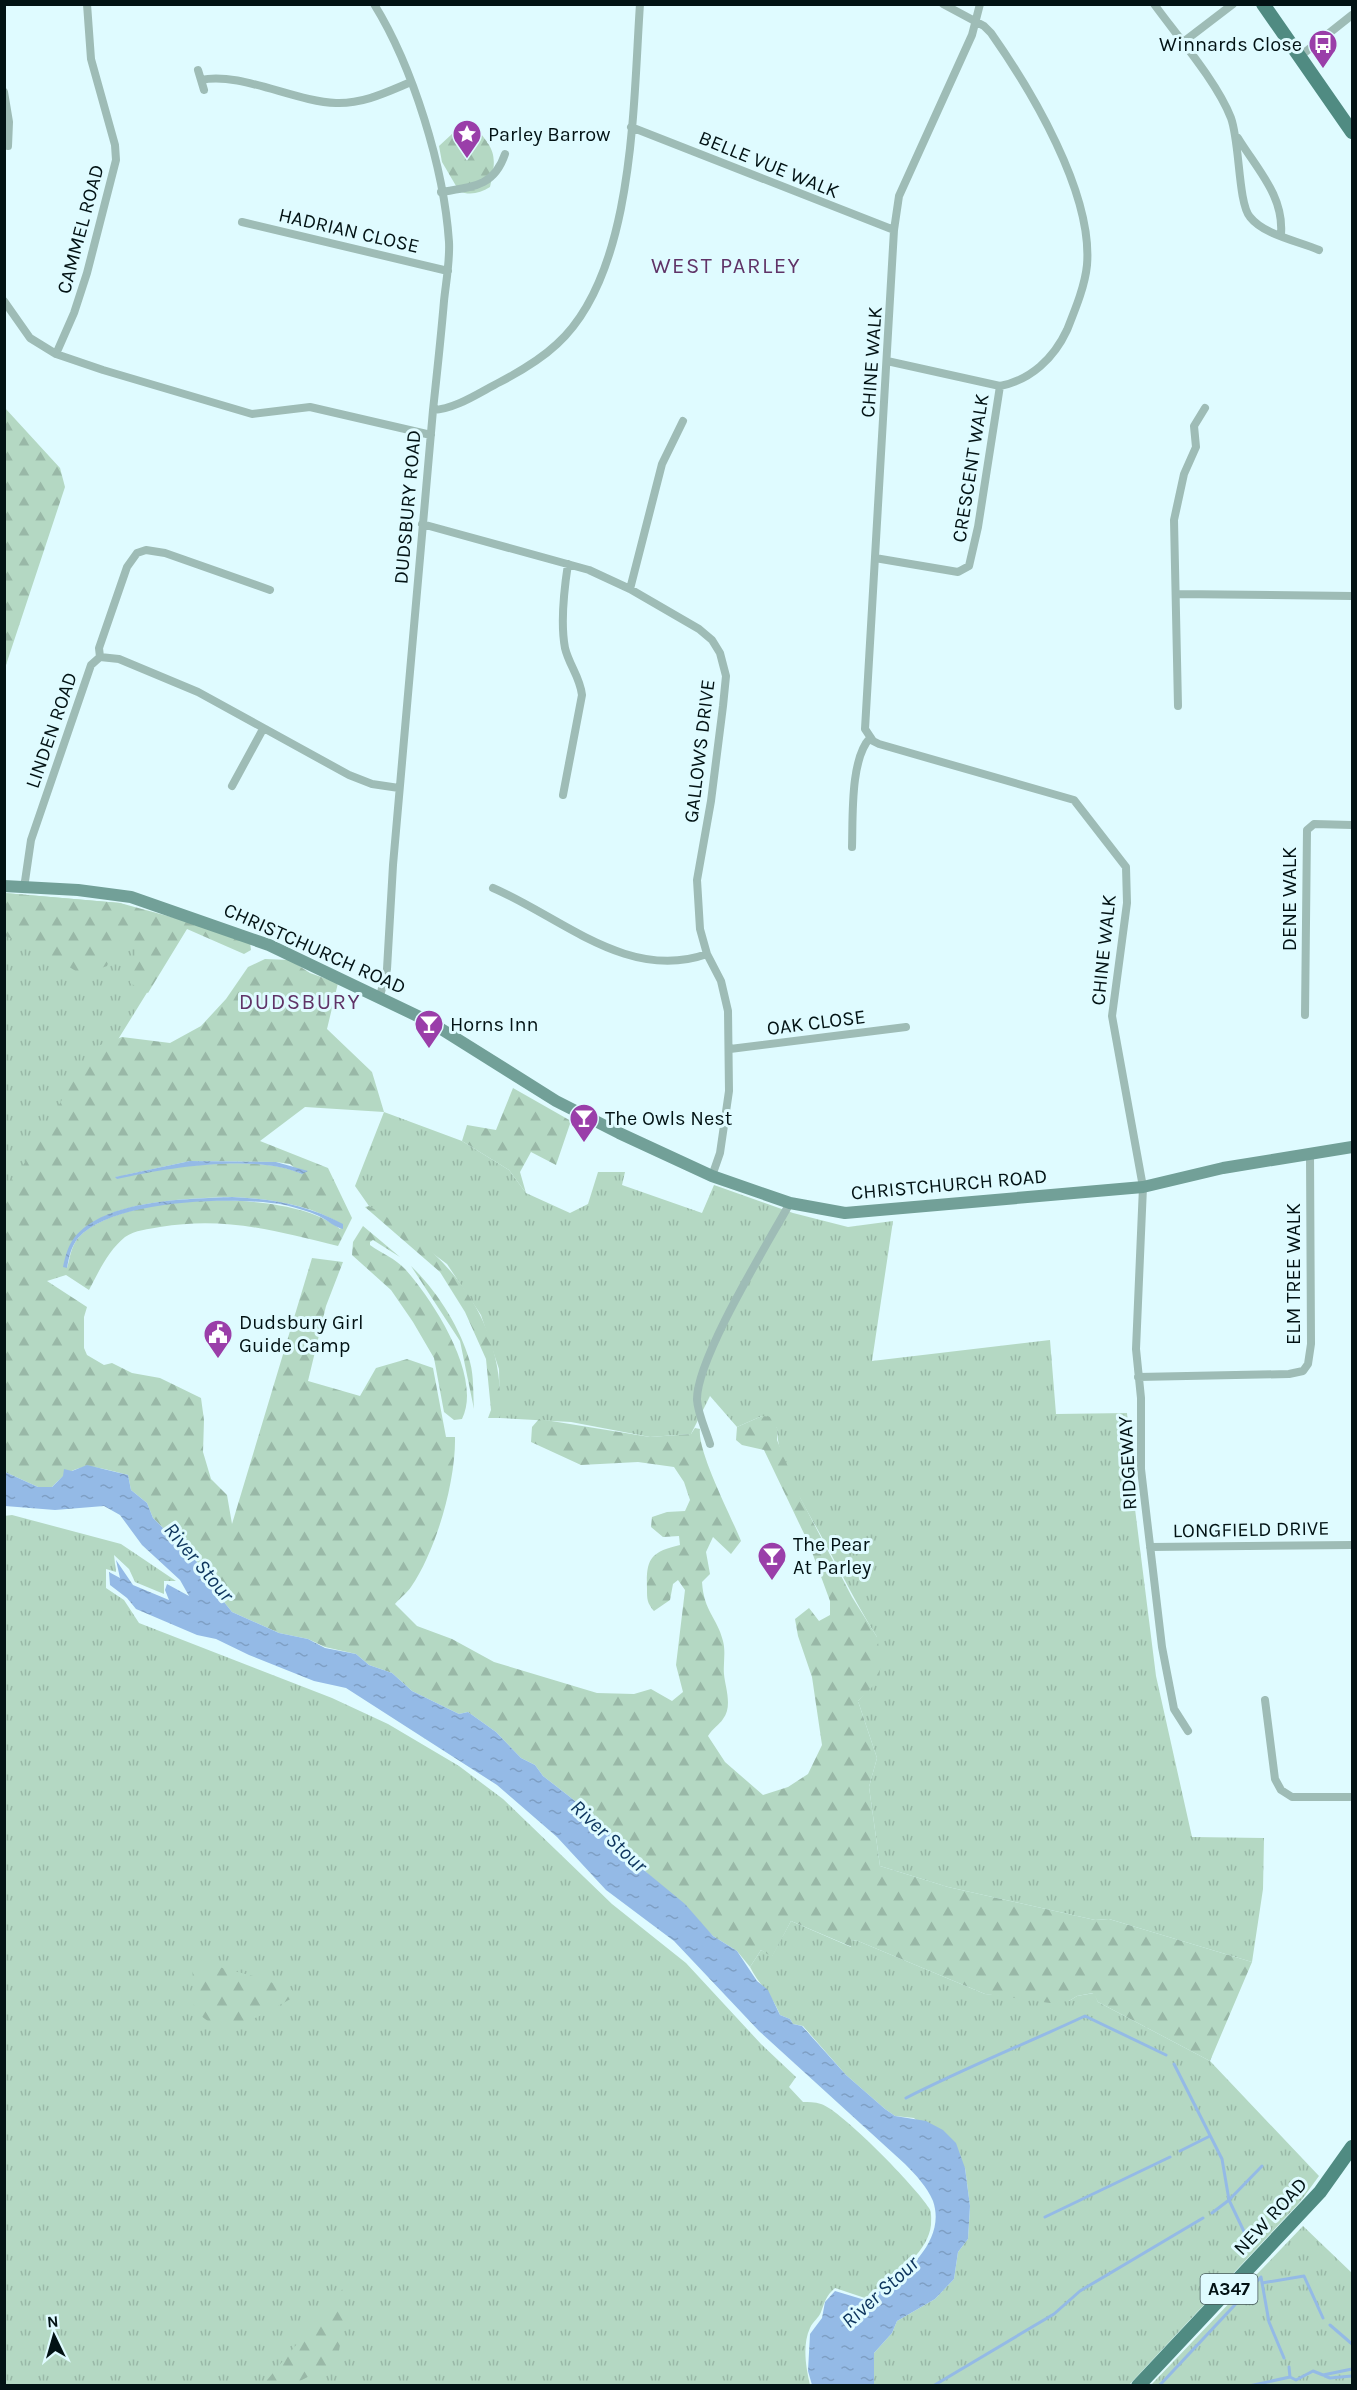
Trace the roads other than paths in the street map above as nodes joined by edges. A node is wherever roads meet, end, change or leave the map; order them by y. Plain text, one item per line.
1 (87, 4) edge
2 (374, 4) edge
3 (640, 4) edge
4 (943, 4) edge
5 (980, 4) edge
6 (1154, 4) edge
7 (1233, 4) edge
8 (1263, 4) edge
9 (1353, 15) edge
10 (976, 22) junction
11 (1182, 43) junction
12 (1299, 57) junction
13 (198, 70) dead end
14 (201, 80) junction
15 (411, 82) junction
16 (204, 90) dead end
17 (4, 92) edge
18 (631, 127) junction
19 (1353, 132) edge
20 (1237, 136) junction
21 (8, 146) dead end
22 (505, 154) dead end
23 (441, 192) junction
24 (242, 222) dead end
25 (894, 230) junction
26 (1281, 234) junction
27 (1319, 250) dead end
28 (448, 271) junction
29 (4, 301) edge
30 (56, 354) junction
31 (887, 361) junction
32 (1000, 386) junction
33 (1205, 408) dead end
34 (433, 410) junction
35 (683, 421) dead end
36 (430, 435) junction
37 (422, 524) junction
38 (875, 558) junction
39 (567, 564) junction
40 (630, 589) junction
41 (270, 590) dead end
42 (1176, 594) junction
43 (1353, 596) edge
44 (100, 657) junction
45 (1178, 706) dead end
46 (263, 729) junction
47 (870, 738) junction
48 (232, 786) dead end
49 (399, 788) junction
50 (563, 795) dead end
51 (1353, 825) edge
52 (852, 848) dead end
53 (4, 886) edge
54 (24, 888) junction
55 (493, 888) dead end
56 (707, 954) junction
57 (380, 996) junction
58 (1305, 1016) dead end
59 (906, 1027) dead end
60 (730, 1049) junction
61 (1353, 1147) edge
62 (1310, 1154) junction
63 (712, 1176) junction
64 (1143, 1187) junction
65 (790, 1203) junction
66 (1138, 1377) junction
67 (710, 1444) dead end
68 (1353, 1545) edge
69 (1150, 1547) junction
70 (1265, 1700) dead end
71 (1188, 1731) dead end
72 (1353, 1797) edge
73 (1353, 2147) edge
74 (1138, 2385) edge

1 - 30 street, CAMMEL ROAD
2 - 15 street
3 - 18 street, DUDSBURY ROAD
4 - 10 street, CRESCENT WALK
5 - 10 street, CHINE WALK
6 - 11 street
7 - 11 street
8 - 12 main road
9 - 12 street
10 - 25 street, CHINE WALK
10 - 32 street, CRESCENT WALK
11 - 20 street
12 - 19 main road
13 - 14 street
14 - 15 street
14 - 16 street
15 - 23 street
17 - 21 street
18 - 25 street, BELLE VUE WALK
18 - 34 street, DUDSBURY ROAD
20 - 26 street
20 - 26 street
22 - 23 street
23 - 28 street
24 - 28 street, HADRIAN CLOSE
25 - 31 street, CHINE WALK
26 - 27 street
28 - 34 street
29 - 30 street
30 - 36 street
31 - 32 street, CRESCENT WALK
31 - 38 street, CHINE WALK
32 - 38 street, CRESCENT WALK
33 - 42 street
34 - 36 street, DUDSBURY ROAD
35 - 40 street
36 - 37 street, DUDSBURY ROAD
37 - 39 street, GALLOWS DRIVE
37 - 49 street, DUDSBURY ROAD
38 - 47 street, CHINE WALK
39 - 40 street, GALLOWS DRIVE
39 - 50 street
40 - 56 street, GALLOWS DRIVE
41 - 44 street
42 - 43 street
42 - 45 street
44 - 46 street, LINDEN ROAD
44 - 54 street, LINDEN ROAD
46 - 48 street
46 - 49 street, LINDEN ROAD
47 - 52 street
47 - 64 street, CHINE WALK
49 - 57 street, DUDSBURY ROAD
51 - 58 street, DENE WALK
53 - 54 main road, CHRISTCHURCH ROAD
54 - 57 main road, CHRISTCHURCH ROAD
55 - 56 street
56 - 60 street, GALLOWS DRIVE
57 - 63 main road, CHRISTCHURCH ROAD
59 - 60 street, OAK CLOSE
60 - 63 street, GALLOWS DRIVE
61 - 62 main road, CHRISTCHURCH ROAD
62 - 64 main road, CHRISTCHURCH ROAD
62 - 66 street, ELM TREE WALK
63 - 65 main road, CHRISTCHURCH ROAD
64 - 65 main road, CHRISTCHURCH ROAD
64 - 66 street, RIDGEWAY
65 - 67 street
66 - 69 street, RIDGEWAY
68 - 69 street, LONGFIELD DRIVE
69 - 71 street, RIDGEWAY
70 - 72 street
73 - 74 main road, NEW ROAD / A347

